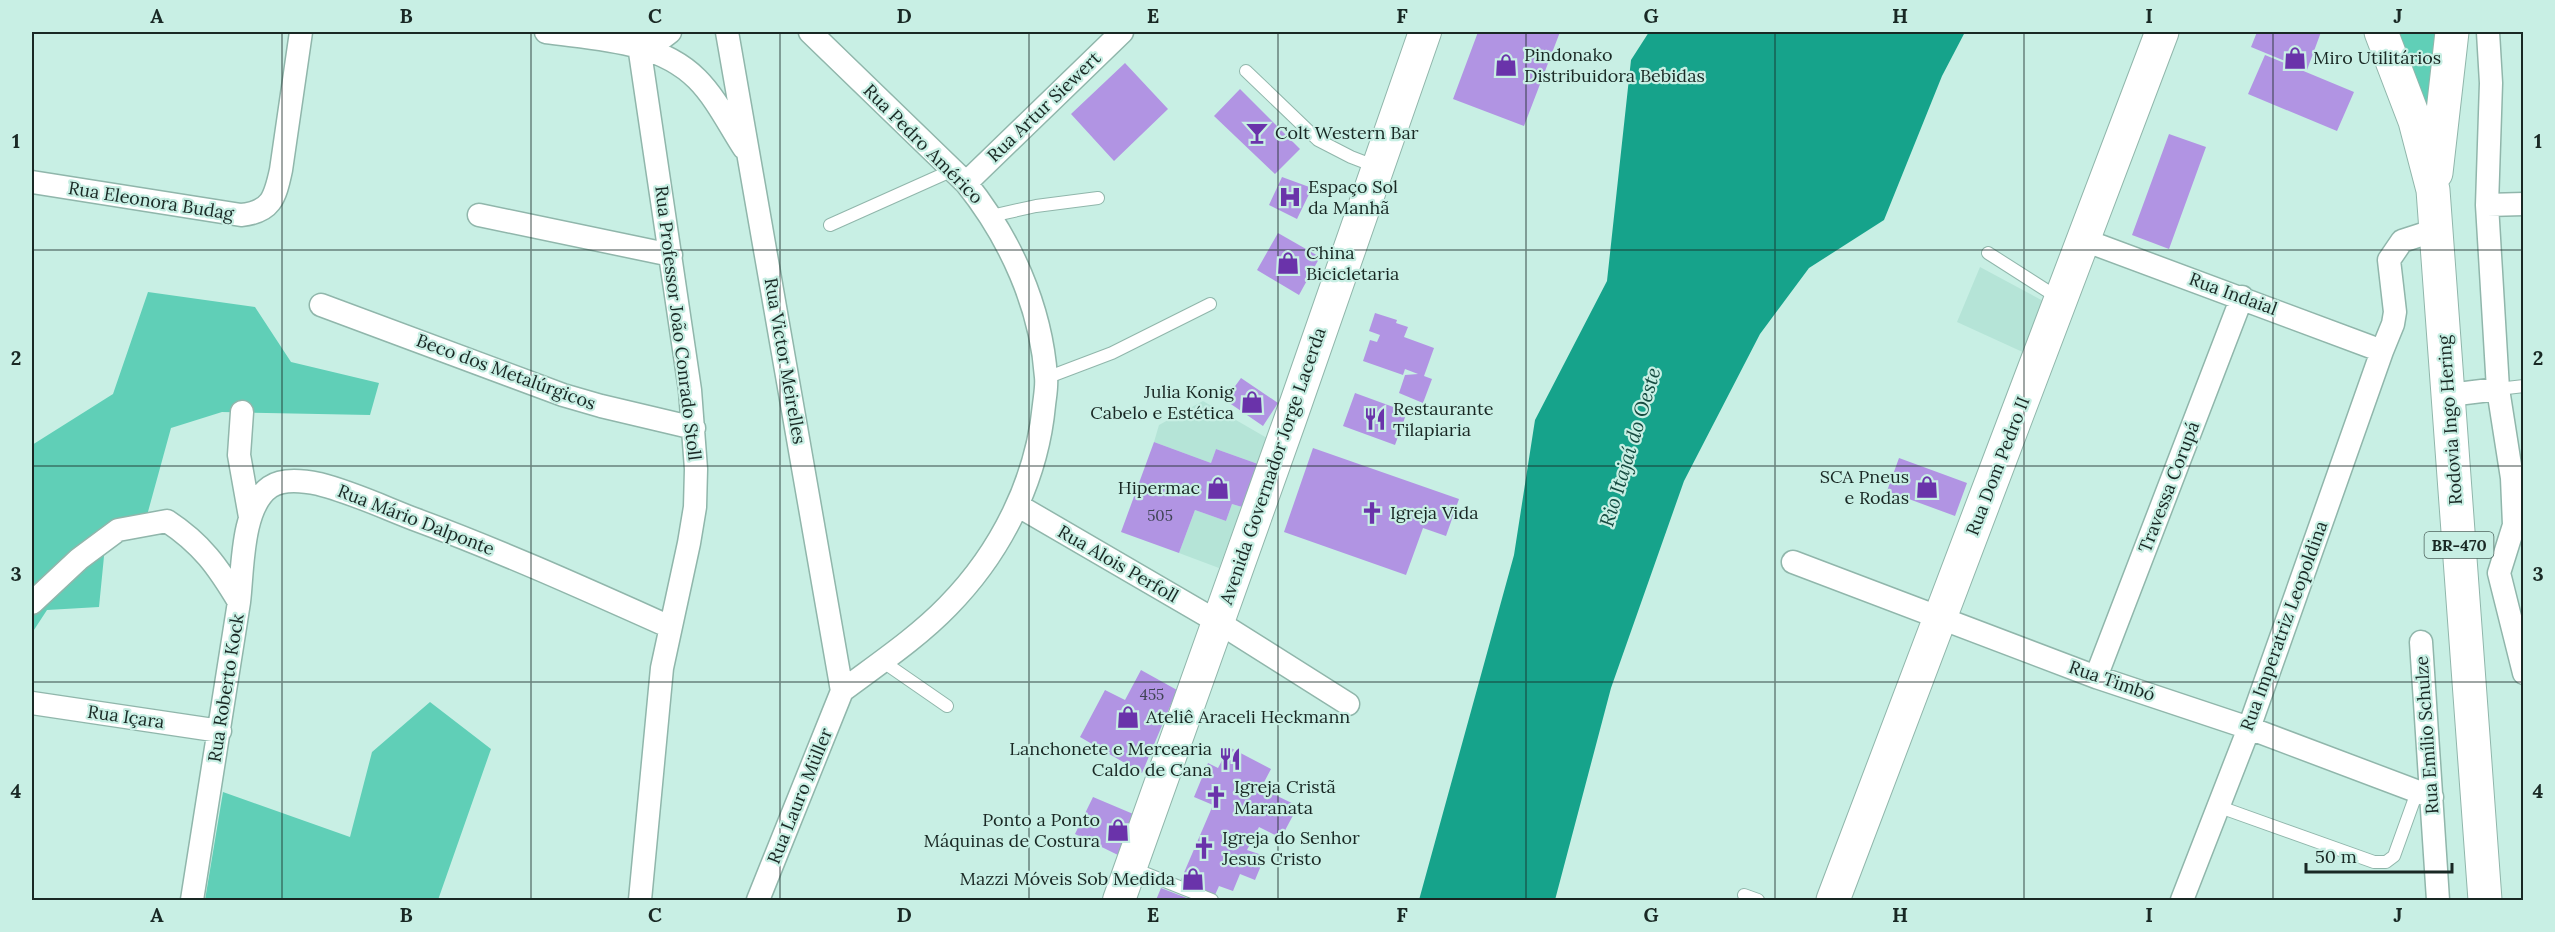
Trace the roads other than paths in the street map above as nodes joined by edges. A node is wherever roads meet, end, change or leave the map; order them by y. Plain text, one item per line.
1 (301, 32) edge
2 (546, 32) edge
3 (670, 32) edge
4 (675, 32) edge
5 (727, 32) edge
6 (810, 32) edge
7 (1122, 32) edge
8 (1425, 32) edge
9 (2162, 32) edge
10 (2381, 32) edge
11 (2452, 32) edge
12 (2488, 32) edge
13 (638, 39) edge
14 (678, 64) junction
15 (1246, 71) dead end
16 (751, 159) junction
17 (1378, 167) junction
18 (960, 176) junction
19 (32, 182) edge
20 (2433, 190) junction
21 (1098, 198) dead end
22 (2523, 204) edge
23 (2487, 205) junction
24 (479, 215) dead end
25 (991, 216) junction
26 (830, 225) dead end
27 (2436, 230) junction
28 (2084, 240) junction
29 (1988, 253) dead end
30 (671, 255) junction
31 (2242, 297) junction
32 (2061, 299) junction
33 (1210, 304) dead end
34 (321, 305) dead end
35 (2382, 351) junction
36 (1046, 378) junction
37 (2523, 386) edge
38 (2498, 389) junction
39 (2449, 395) junction
40 (242, 412) dead end
41 (694, 428) junction
42 (1017, 505) junction
43 (250, 517) junction
44 (1792, 562) dead end
45 (2499, 573) junction
46 (2462, 584) junction
47 (239, 602) junction
48 (32, 603) edge
49 (1939, 619) junction
50 (1218, 622) junction
51 (670, 627) junction
52 (2421, 642) dead end
53 (882, 661) junction
54 (2523, 673) edge
55 (2096, 677) junction
56 (842, 691) junction
57 (32, 703) edge
58 (1348, 704) dead end
59 (947, 706) dead end
60 (2248, 728) junction
61 (220, 731) junction
62 (2425, 795) junction
63 (2217, 806) junction
64 (1131, 868) junction
65 (1744, 895) dead end
66 (192, 900) edge
67 (640, 900) edge
68 (758, 900) edge
69 (1119, 900) edge
70 (1212, 900) edge
71 (1758, 900) edge
72 (1833, 900) edge
73 (2182, 900) edge
74 (2438, 900) edge
75 (2485, 900) edge

1 - 19 street, Rua Eleonora Budag
2 - 13 street
3 - 13 street
4 - 14 street
5 - 16 street, Rua Victor Meirelles
6 - 18 street, Rua Pedro Américo
7 - 18 street, Rua Artur Siewert
8 - 17 main road, Avenida Governador Jorge Lacerda
9 - 28 main road, Rua Dom Pedro II
10 - 20 main road, Rodovia Ingo Hering / BR-470
11 - 20 main road, Rodovia Ingo Hering / BR-470
12 - 23 street
13 - 14 street
13 - 30 street, Rua Professor João Conrado Stoll
14 - 16 street
15 - 17 lane
16 - 56 street, Rua Victor Meirelles
17 - 50 main road, Avenida Governador Jorge Lacerda
18 - 25 street, Rua Pedro Américo
18 - 26 lane
20 - 27 main road, Rodovia Ingo Hering / BR-470
21 - 25 lane
22 - 23 street
23 - 38 street
24 - 30 street
25 - 36 street, Rua Pedro Américo
27 - 35 street, Rua Imperatriz Leopoldina
27 - 39 main road, Rodovia Ingo Hering / BR-470
28 - 31 street, Rua Indaial
28 - 32 main road, Rua Dom Pedro II
29 - 32 lane
30 - 41 street, Rua Professor João Conrado Stoll
31 - 35 street, Rua Indaial
31 - 55 street, Travessa Corupá
32 - 49 main road, Rua Dom Pedro II
33 - 36 lane
34 - 41 street, Beco dos Metalúrgicos
35 - 60 street, Rua Imperatriz Leopoldina
36 - 42 street, Rua Pedro Américo
37 - 38 lane
38 - 39 street
38 - 45 street
39 - 46 main road, Rodovia Ingo Hering / BR-470
40 - 43 street
41 - 51 street, Rua Professor João Conrado Stoll
42 - 50 street, Rua Alois Perfoll
42 - 53 street, Rua Pedro Américo
43 - 47 street, Rua Mário Dalponte
43 - 51 street, Rua Mário Dalponte
44 - 49 street, Rua Timbó
45 - 46 street
45 - 54 street
46 - 75 main road, Rodovia Ingo Hering / BR-470
47 - 48 street, Rua Roberto Kock
47 - 61 street, Rua Roberto Kock
49 - 55 street, Rua Timbó
49 - 72 main road, Rua Dom Pedro II
50 - 58 street, Rua Alois Perfoll
50 - 64 main road, Avenida Governador Jorge Lacerda
51 - 67 street, Rua Professor João Conrado Stoll
52 - 62 street, Rua Emílio Schulze
53 - 56 street, Rua Pedro Américo
53 - 59 lane
55 - 60 street, Rua Timbó
56 - 68 street, Rua Lauro Müller
57 - 61 street, Rua Içara
60 - 62 street, Rua Timbó
60 - 63 street, Rua Imperatriz Leopoldina
61 - 66 street, Rua Roberto Kock
62 - 63 lane
62 - 74 street, Rua Emílio Schulze
63 - 73 street, Rua Imperatriz Leopoldina
64 - 69 main road, Avenida Governador Jorge Lacerda
64 - 70 lane
65 - 71 lane

